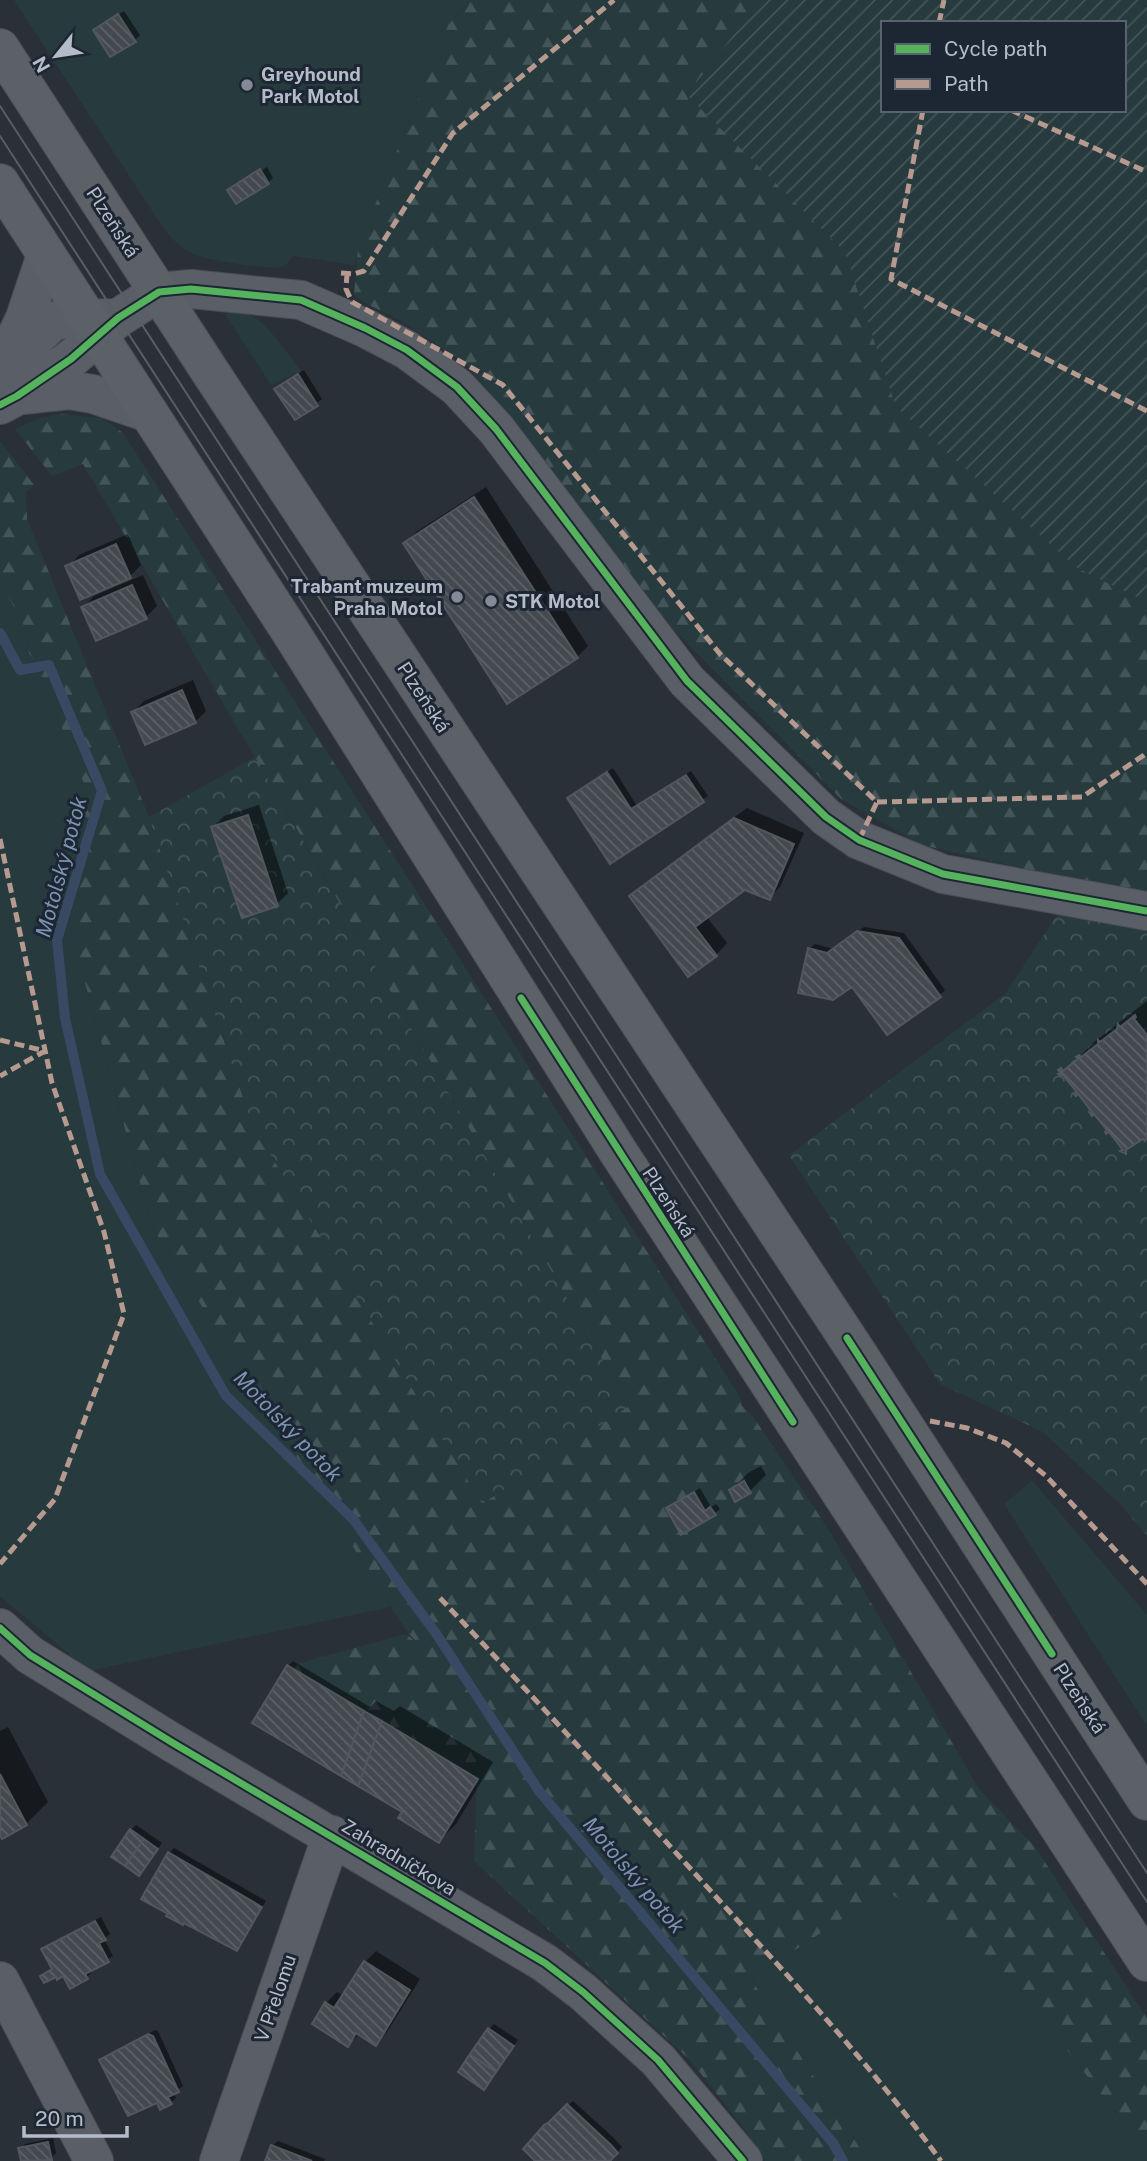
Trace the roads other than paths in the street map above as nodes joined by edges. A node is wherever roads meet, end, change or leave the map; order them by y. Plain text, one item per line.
1 (0, 48) edge
2 (0, 183) edge
3 (46, 255) junction
4 (159, 292) junction
5 (103, 324) junction
6 (4, 386) edge
7 (149, 413) junction
8 (1147, 911) edge
9 (0, 1628) edge
10 (1147, 1801) edge
11 (331, 1835) junction
12 (1147, 1962) edge
13 (2, 1992) edge
14 (94, 2161) edge
15 (219, 2161) edge
16 (743, 2161) edge

1 - 4 main road, Plzeňská
2 - 3 main road, Plzeňská
3 - 5 main road, Plzeňská
3 - 6 street
4 - 5 street
4 - 8 street
4 - 10 main road, Plzeňská
5 - 6 street
5 - 7 main road, Plzeňská
6 - 7 street
7 - 12 main road, Plzeňská
9 - 11 street, Zahradníčkova
11 - 15 street, V Přelomu
11 - 16 street, Zahradníčkova
13 - 14 street

